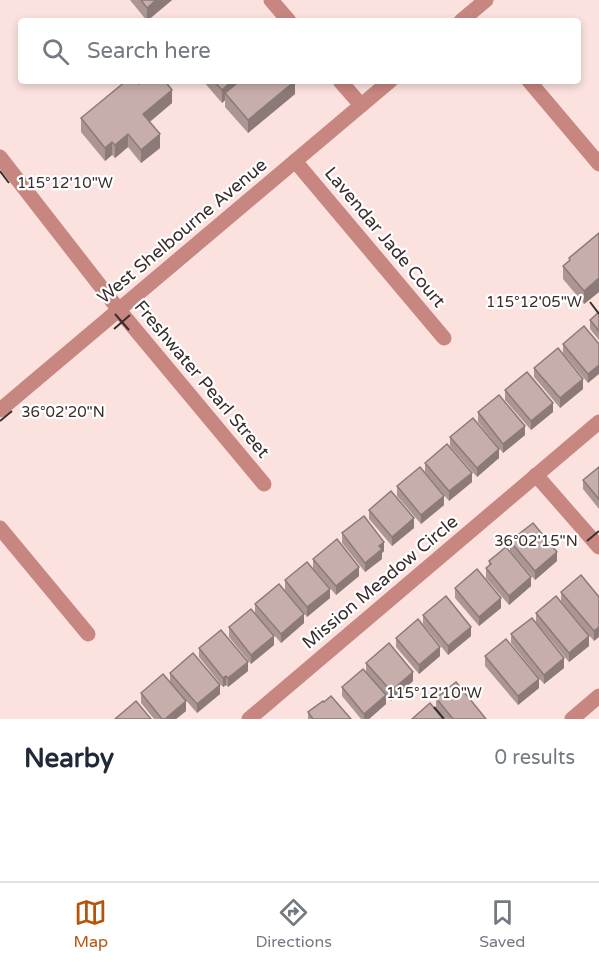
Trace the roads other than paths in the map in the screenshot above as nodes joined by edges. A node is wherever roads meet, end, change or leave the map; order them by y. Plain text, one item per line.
1 (271, 0) edge
2 (486, 0) edge
3 (286, 18) edge
4 (470, 18) edge
5 (343, 84) edge
6 (386, 84) edge
7 (532, 84) edge
8 (361, 105) junction
9 (0, 157) edge
10 (295, 161) junction
11 (599, 164) edge
12 (119, 310) junction
13 (444, 338) dead end
14 (0, 410) edge
15 (599, 422) edge
16 (536, 475) junction
17 (264, 483) dead end
18 (0, 528) edge
19 (599, 547) edge
20 (88, 634) dead end
21 (599, 696) edge
22 (579, 717) edge
23 (249, 719) edge

1 - 3 street
2 - 4 street
5 - 8 street
6 - 8 street, West Shelbourne Avenue
7 - 11 street
8 - 10 street, West Shelbourne Avenue
9 - 12 street, Freshwater Pearl Street
10 - 12 street, West Shelbourne Avenue
10 - 13 street, Lavendar Jade Court
12 - 14 street, West Shelbourne Avenue
12 - 17 street, Freshwater Pearl Street
15 - 16 street, Mission Meadow Circle
16 - 19 street
16 - 23 street, Mission Meadow Circle
18 - 20 street
21 - 22 street

